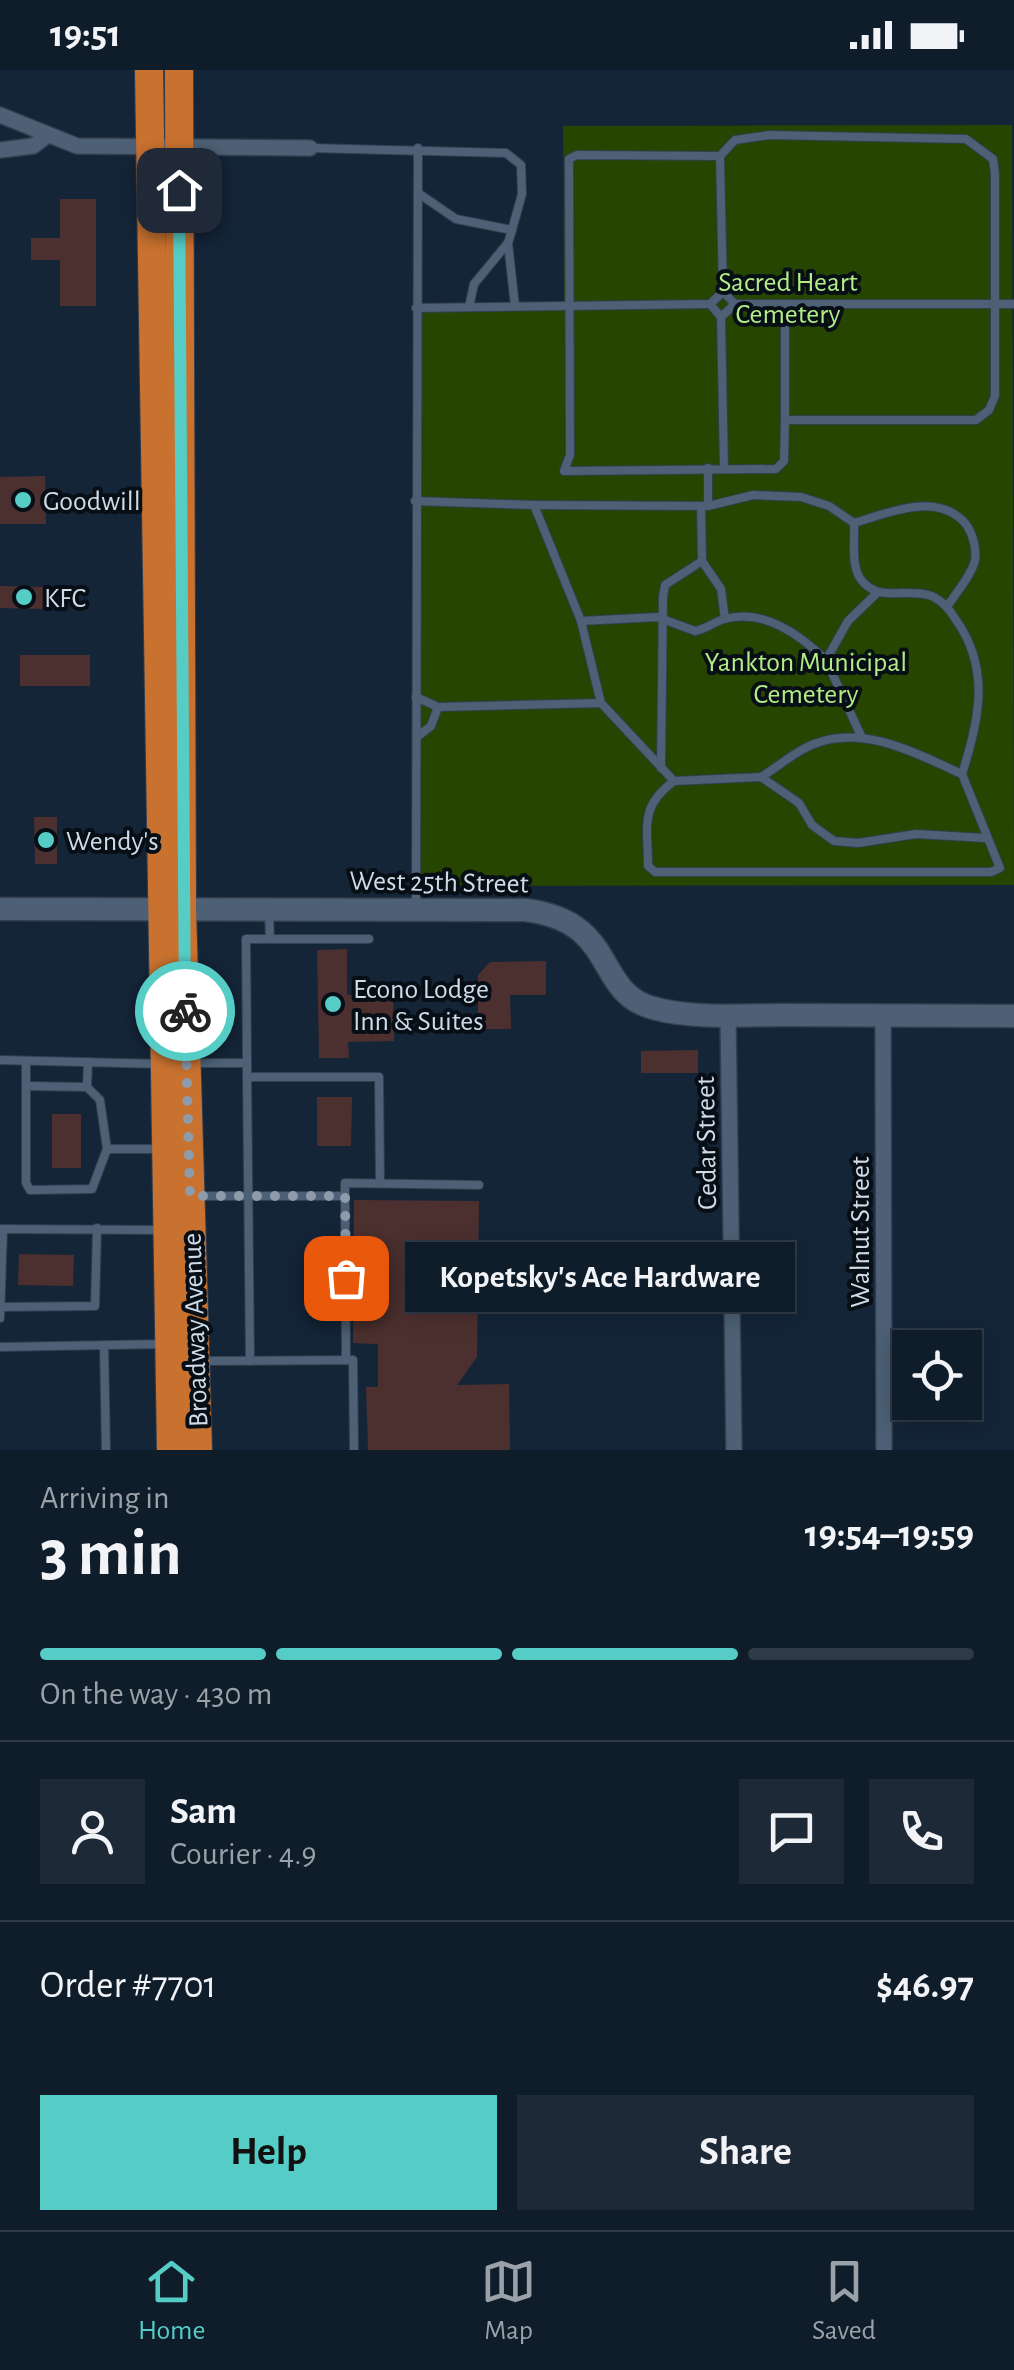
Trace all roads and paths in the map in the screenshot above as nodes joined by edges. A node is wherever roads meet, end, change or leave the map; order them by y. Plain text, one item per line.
1 (149, 70) edge
2 (179, 70) edge
3 (0, 115) edge
4 (45, 137) junction
5 (310, 148) joint
6 (418, 148) junction
7 (0, 150) edge
8 (149, 150) junction
9 (179, 150) junction
10 (720, 156) junction
11 (418, 193) junction
12 (512, 230) junction
13 (508, 243) junction
14 (723, 292) junction
15 (710, 304) junction
16 (735, 304) junction
17 (785, 304) junction
18 (994, 304) junction
19 (1014, 304) edge
20 (570, 305) junction
21 (515, 306) junction
22 (469, 307) junction
23 (416, 308) junction
24 (722, 318) junction
25 (785, 420) junction
26 (708, 468) junction
27 (724, 468) junction
28 (415, 501) junction
29 (534, 505) junction
30 (705, 506) junction
31 (854, 524) junction
32 (702, 561) junction
33 (877, 593) junction
34 (948, 607) junction
35 (725, 619) junction
36 (664, 620) junction
37 (581, 622) junction
38 (826, 660) junction
39 (416, 696) junction
40 (601, 704) junction
41 (438, 706) junction
42 (416, 737) junction
43 (862, 738) junction
44 (662, 768) junction
45 (962, 774) junction
46 (761, 777) junction
47 (674, 781) junction
48 (985, 838) junction
49 (0, 909) edge
50 (171, 909) junction
51 (269, 909) junction
52 (416, 910) junction
53 (270, 939) junction
54 (370, 939) dead end
55 (728, 1014) junction
56 (883, 1015) junction
57 (1014, 1016) edge
58 (0, 1060) edge
59 (26, 1061) junction
60 (88, 1062) junction
61 (175, 1063) junction
62 (247, 1063) junction
63 (247, 1077) junction
64 (26, 1086) junction
65 (87, 1087) junction
66 (177, 1147) junction
67 (106, 1149) junction
68 (380, 1184) junction
69 (479, 1184) dead end
70 (178, 1196) junction
71 (248, 1196) junction
72 (345, 1196) junction
73 (1, 1228) edge
74 (97, 1228) junction
75 (179, 1229) junction
76 (1, 1308) edge
77 (0, 1318) edge
78 (104, 1345) junction
79 (0, 1347) edge
80 (182, 1352) junction
81 (346, 1360) junction
82 (250, 1361) junction
83 (106, 1450) edge
84 (170, 1450) edge
85 (198, 1450) edge
86 (354, 1450) edge
87 (734, 1450) edge
88 (884, 1450) edge

1 - 8 highway, Broadway Avenue
2 - 9 highway, Broadway Avenue
3 - 4 street
4 - 7 street
4 - 8 street
5 - 6 lane
5 - 9 street
6 - 11 lane
6 - 12 lane
8 - 9 street
8 - 50 highway, Broadway Avenue
9 - 50 highway, Broadway Avenue
10 - 14 lane
10 - 18 lane
10 - 20 lane
11 - 12 lane
11 - 23 lane
12 - 13 lane
13 - 21 lane
13 - 22 lane
14 - 15 lane
14 - 16 lane
15 - 20 lane
15 - 24 lane
16 - 17 lane
16 - 24 lane
17 - 18 lane
17 - 25 lane
18 - 19 lane
18 - 25 lane
20 - 21 lane
20 - 26 lane
21 - 22 lane
22 - 23 lane
23 - 28 lane
24 - 27 lane
25 - 27 lane
26 - 27 lane
26 - 30 lane
28 - 29 lane
28 - 39 lane
29 - 30 lane
29 - 37 lane
30 - 31 lane
30 - 32 lane
31 - 33 lane
31 - 34 lane
32 - 35 lane
32 - 36 lane
33 - 34 lane
33 - 38 lane
34 - 45 lane
35 - 36 lane
35 - 38 lane
36 - 37 lane
36 - 44 lane
37 - 40 lane
38 - 43 lane
39 - 41 lane
39 - 42 lane
40 - 41 lane
40 - 44 lane
41 - 42 lane
42 - 52 lane
43 - 45 lane
43 - 46 lane
44 - 47 lane
45 - 48 lane
46 - 47 lane
46 - 48 lane
47 - 48 lane
49 - 50 street, West 25th Street
50 - 51 street, West 25th Street
50 - 61 highway, Broadway Avenue
51 - 52 street, West 25th Street
51 - 53 lane
52 - 55 street, West 25th Street
53 - 54 lane
53 - 62 lane
55 - 56 street, West 25th Street
55 - 87 street, Cedar Street
56 - 57 street, West 25th Street
56 - 88 street, Walnut Street
58 - 59 lane
59 - 60 lane
59 - 64 lane
60 - 61 lane
60 - 65 lane
61 - 62 lane
61 - 66 highway, Broadway Avenue
62 - 63 lane
63 - 68 lane
63 - 71 lane
64 - 65 lane
64 - 67 lane
65 - 67 lane
66 - 67 lane
66 - 70 highway, Broadway Avenue
68 - 69 lane
68 - 72 lane
70 - 71 lane
70 - 75 highway, Broadway Avenue
71 - 72 lane
71 - 82 lane
72 - 81 lane
73 - 74 lane
73 - 76 lane
74 - 75 lane
74 - 76 lane
75 - 80 highway, Broadway Avenue
76 - 77 lane
78 - 79 lane
78 - 80 lane
78 - 83 lane
80 - 82 lane
80 - 84 highway, Broadway Avenue
80 - 85 highway, Broadway Avenue
81 - 82 lane
81 - 86 lane

